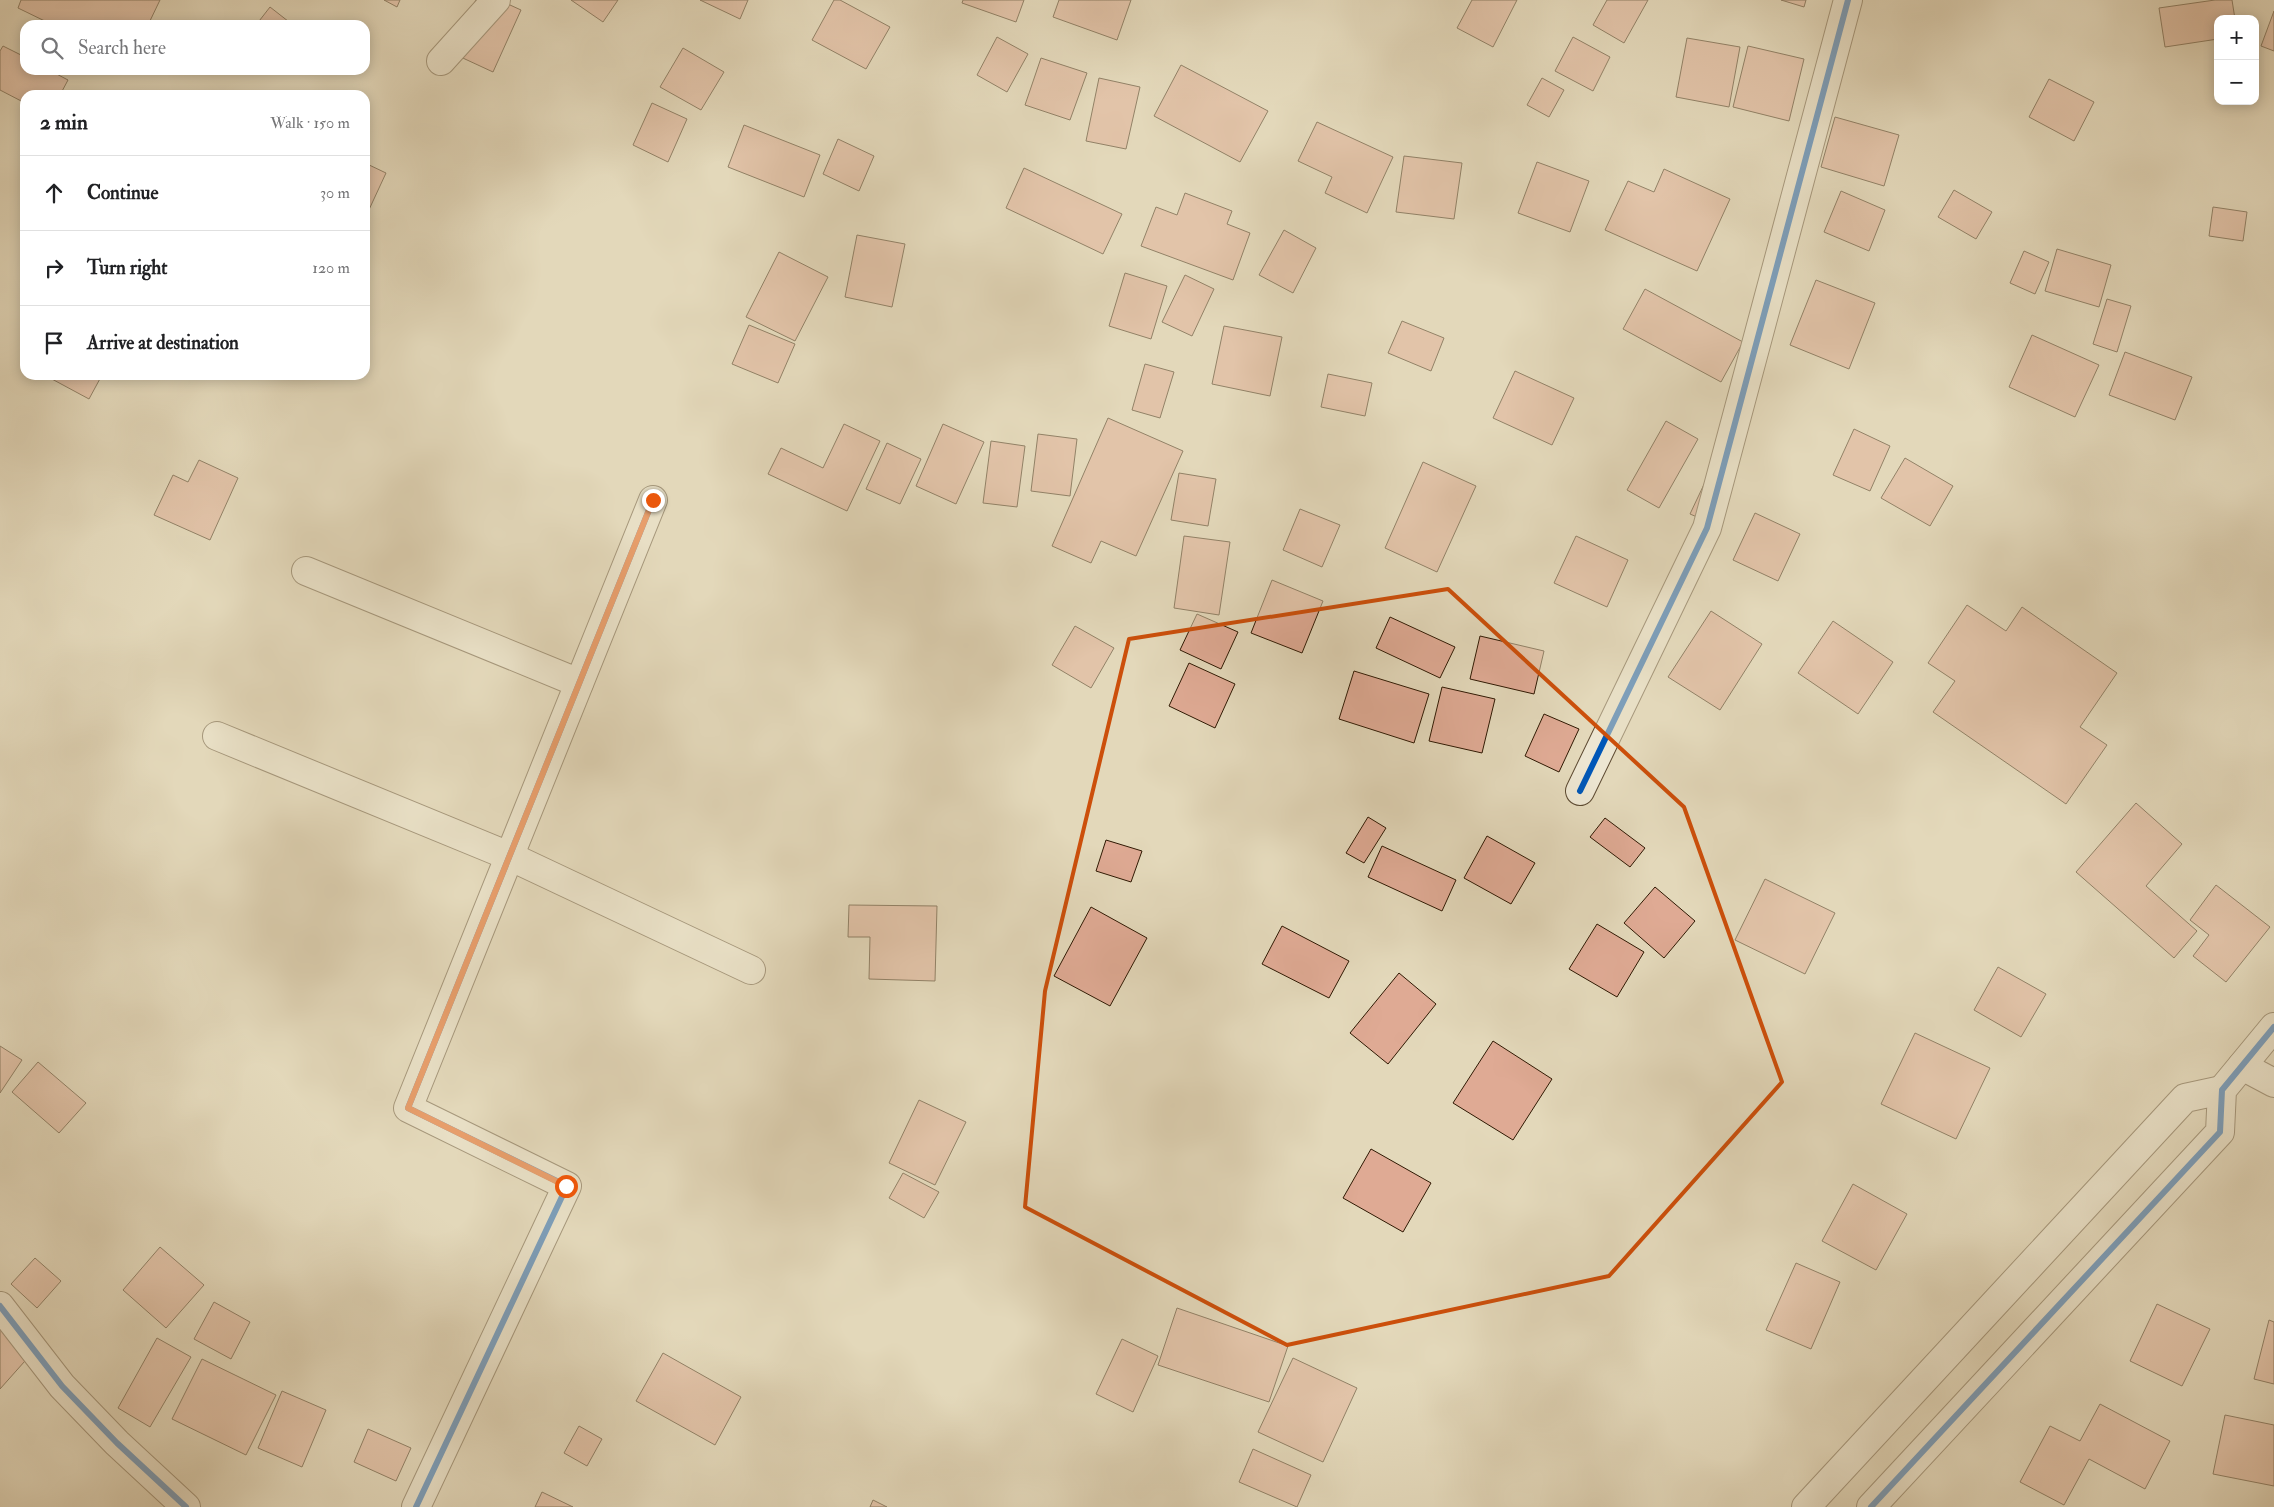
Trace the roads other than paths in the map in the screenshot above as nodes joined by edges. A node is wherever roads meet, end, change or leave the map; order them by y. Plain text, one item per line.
1 (496, 0) edge
2 (1848, 0) edge
3 (441, 61) dead end
4 (653, 500) dead end
5 (306, 571) dead end
6 (579, 683) junction
7 (217, 736) dead end
8 (1580, 791) dead end
9 (510, 856) junction
10 (751, 970) dead end
11 (2274, 1027) edge
12 (2242, 1066) junction
13 (2274, 1083) edge
14 (2222, 1090) junction
15 (0, 1306) edge
16 (186, 1507) edge
17 (416, 1507) edge
18 (1806, 1507) edge
19 (1870, 1507) edge

1 - 3 street
2 - 8 street
4 - 6 street
5 - 6 street
6 - 9 street
7 - 9 street
9 - 10 street
9 - 17 street
11 - 12 street
12 - 13 street
12 - 14 street
14 - 18 street
14 - 19 street
15 - 16 street

